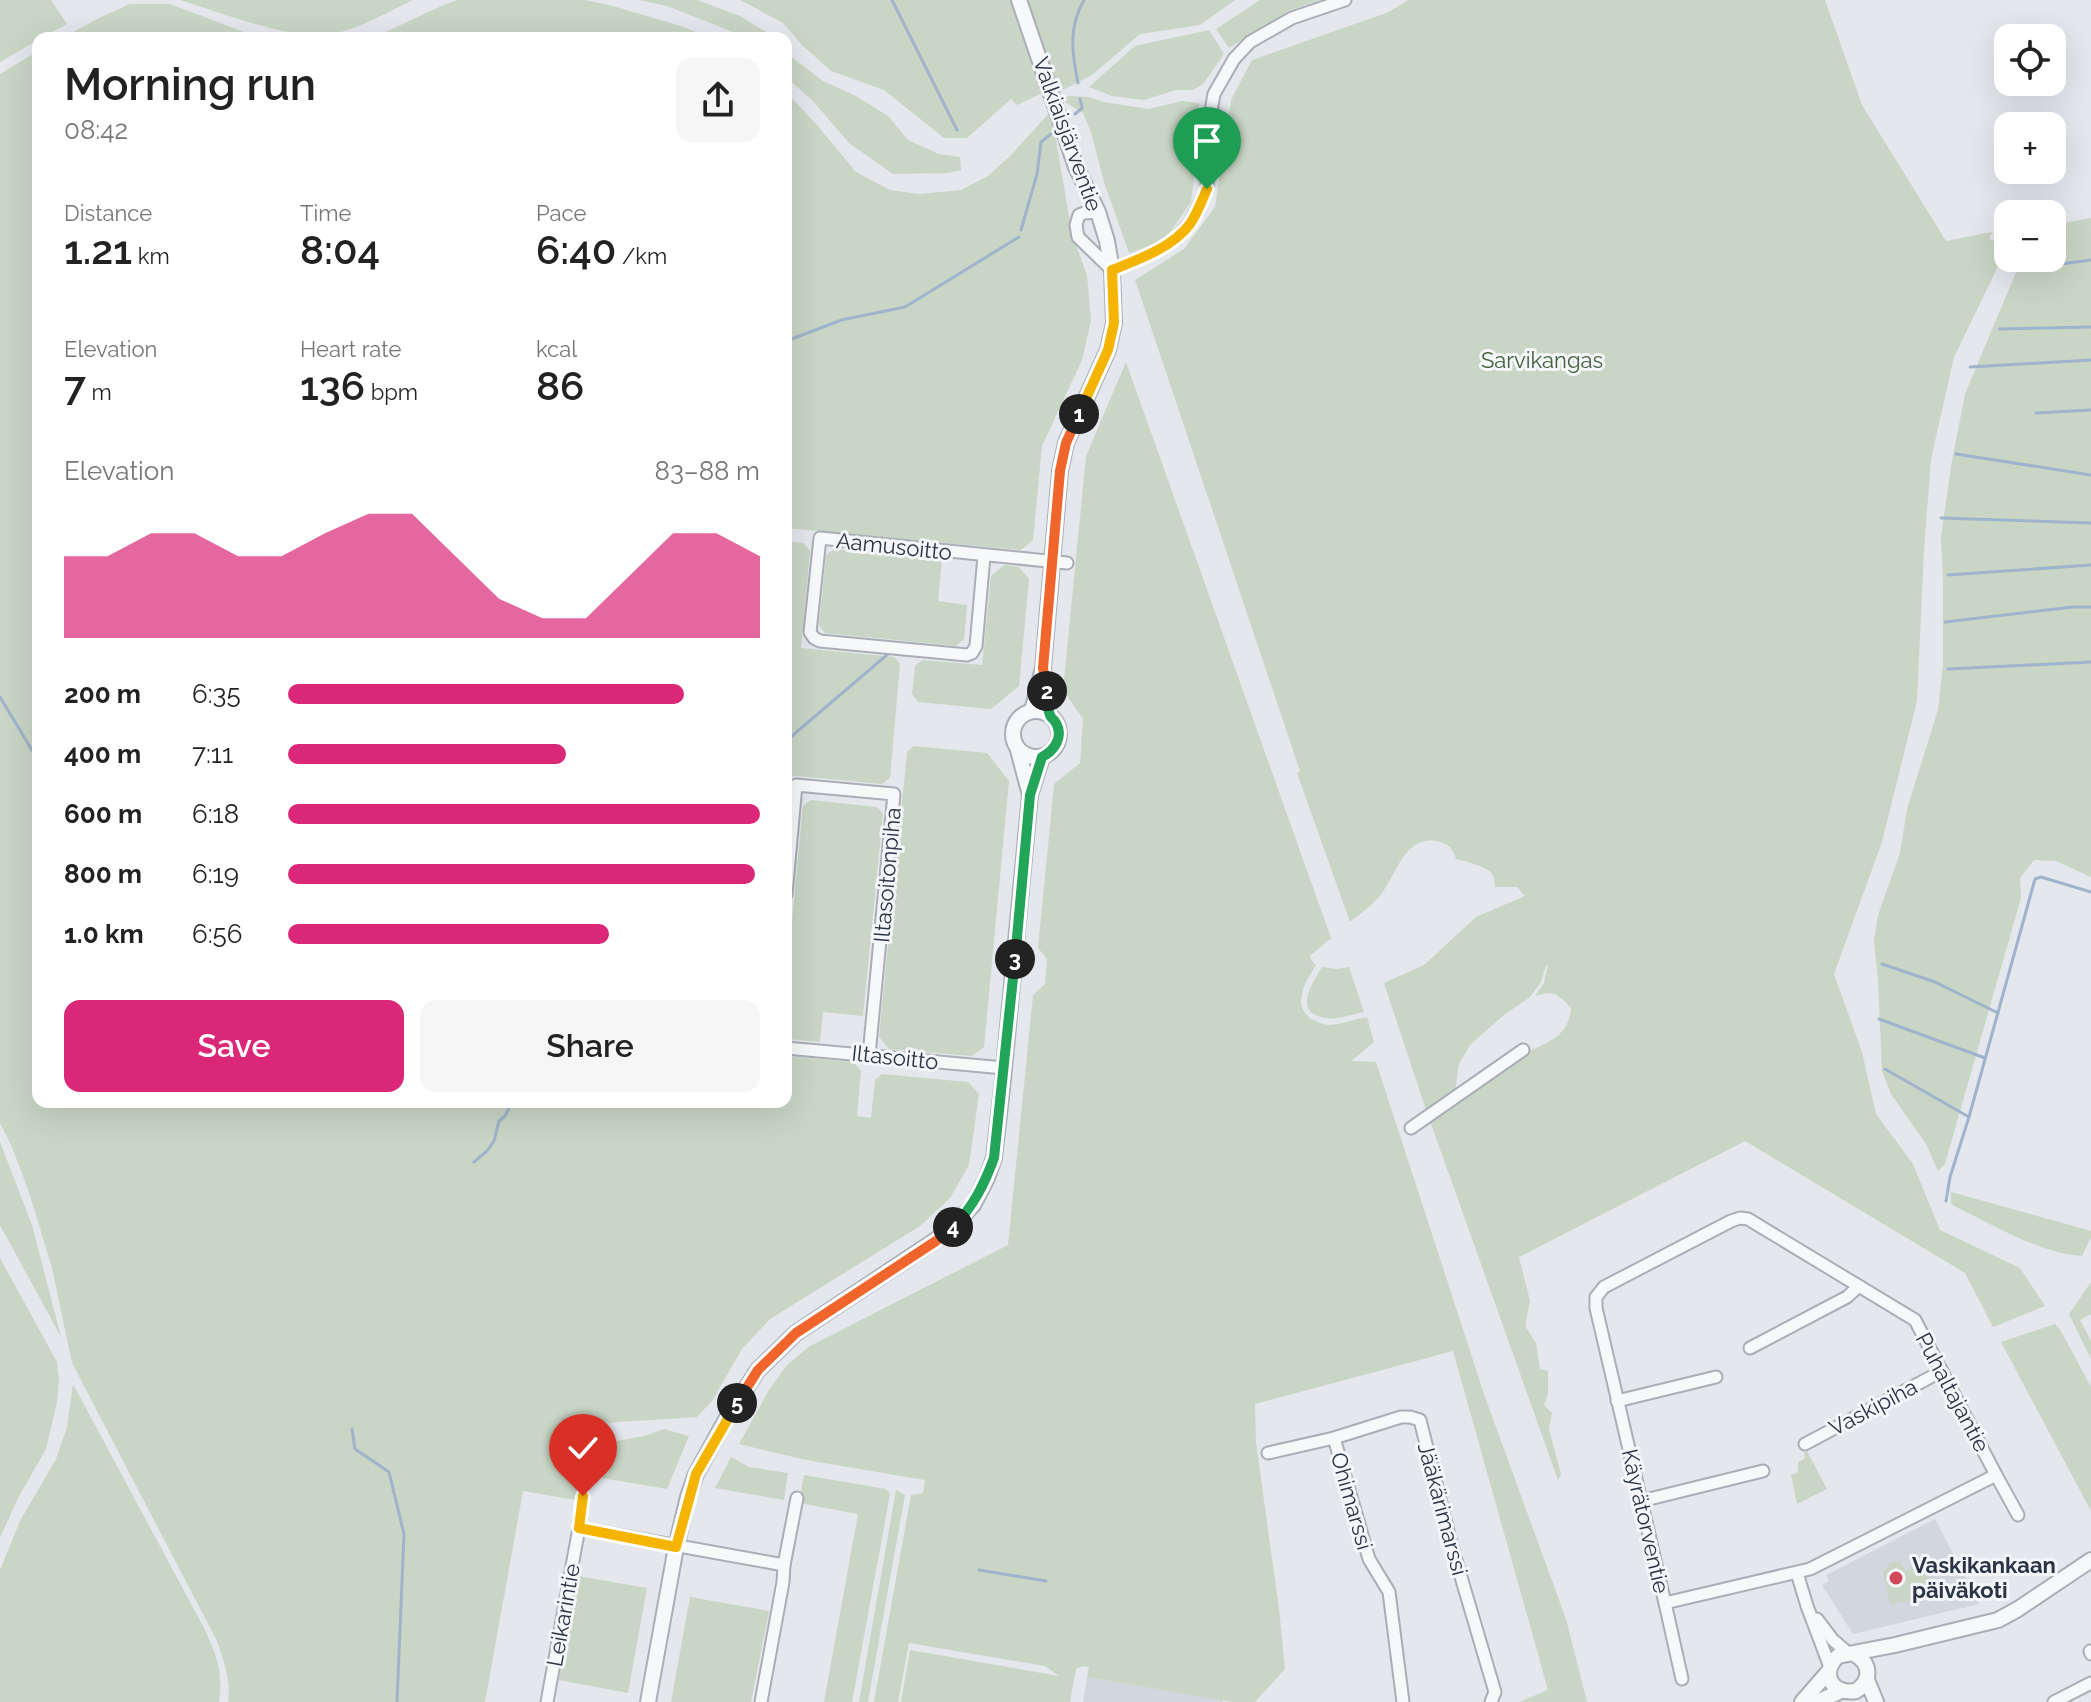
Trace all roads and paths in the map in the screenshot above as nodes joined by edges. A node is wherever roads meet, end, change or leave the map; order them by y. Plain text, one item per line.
1 (1019, 0) edge
2 (1345, 0) edge
3 (1098, 212) junction
4 (1112, 270) junction
5 (984, 556) junction
6 (1060, 562) junction
7 (1043, 668) junction
8 (1032, 711) junction
9 (1049, 715) junction
10 (1018, 750) junction
11 (1042, 757) junction
12 (1030, 795) junction
13 (792, 829) edge
14 (792, 1049) edge
15 (1523, 1050) dead end
16 (869, 1055) junction
17 (1004, 1068) junction
18 (1411, 1128) dead end
19 (1859, 1286) junction
20 (1596, 1308) joint
21 (1750, 1348) dead end
22 (1942, 1371) junction
23 (1716, 1377) dead end
24 (1617, 1401) junction
25 (1334, 1438) junction
26 (1805, 1444) dead end
27 (1268, 1453) dead end
28 (1763, 1471) dead end
29 (1996, 1475) junction
30 (583, 1496) dead end
31 (797, 1498) dead end
32 (1641, 1501) junction
33 (2018, 1515) dead end
34 (579, 1528) junction
35 (676, 1547) junction
36 (2091, 1560) edge
37 (784, 1565) junction
38 (1797, 1573) junction
39 (1665, 1603) junction
40 (1807, 1606) junction
41 (1895, 1645) junction
42 (1851, 1653) junction
43 (1829, 1669) junction
44 (1867, 1677) junction
45 (1682, 1679) dead end
46 (2091, 1683) edge
47 (1843, 1691) junction
48 (547, 1702) edge
49 (648, 1702) edge
50 (761, 1702) edge
51 (1403, 1702) edge
52 (1491, 1702) edge
53 (1802, 1702) edge
54 (1817, 1702) edge
55 (1859, 1702) edge
56 (1876, 1702) edge
57 (2054, 1702) edge

1 - 3 street, Valkiaisjärventie
2 - 4 street
3 - 4 street, Valkiaisjärventie
3 - 4 street
4 - 6 street, Valkiaisjärventie
5 - 5 street, Aamusoitto
5 - 6 street, Aamusoitto
6 - 7 street, Valkiaisjärventie
7 - 8 street
7 - 9 street
8 - 9 street
8 - 10 street
9 - 11 street
10 - 11 street
10 - 12 street
11 - 12 street
12 - 17 street
13 - 16 street, Iltasoitonpiha
14 - 16 street, Iltasoitto
15 - 18 street
16 - 17 street, Iltasoitto
17 - 35 street
19 - 20 street, Puhaltajantie
19 - 21 street
19 - 22 street, Puhaltajantie
20 - 24 street, Käyrätorventie
22 - 26 street, Vaskipiha
22 - 29 street, Puhaltajantie
23 - 24 street
24 - 32 street, Käyrätorventie
25 - 27 street, Jääkärimarssi
25 - 51 street, Ohimarssi
25 - 52 street, Jääkärimarssi
28 - 32 street
29 - 33 street
29 - 38 street, Puhaltajantie
30 - 34 street, Leikarintie
31 - 37 street
32 - 39 street, Käyrätorventie
34 - 35 street
34 - 48 street, Leikarintie
35 - 37 street
35 - 49 street
36 - 41 street
37 - 50 street
38 - 39 street, Käyrätorventie
38 - 40 street
39 - 45 street
40 - 42 street
40 - 43 street
41 - 42 street
41 - 44 street
42 - 43 street
42 - 44 street
43 - 47 street
43 - 53 street
44 - 47 street
44 - 56 street
46 - 57 street
47 - 54 street
47 - 55 street

